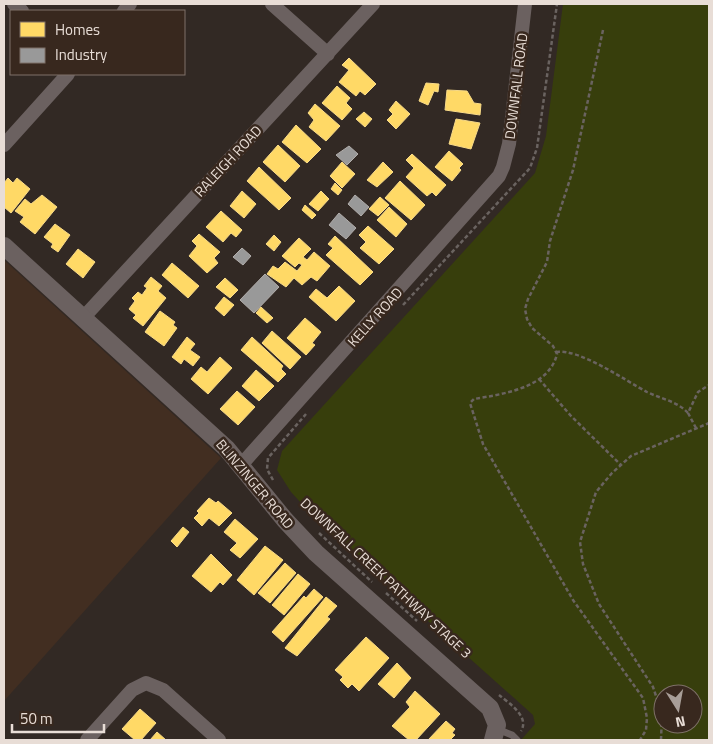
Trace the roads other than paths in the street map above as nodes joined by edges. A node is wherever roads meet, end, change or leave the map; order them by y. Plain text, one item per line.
1 (272, 4) edge
2 (373, 4) edge
3 (525, 4) edge
4 (328, 54) junction
5 (67, 75) edge
6 (4, 145) edge
7 (504, 167) joint
8 (4, 246) edge
9 (83, 318) junction
10 (242, 464) junction
11 (495, 734) edge
12 (516, 739) edge
13 (86, 740) edge
14 (219, 740) edge

1 - 4 street
2 - 4 street, RALEIGH ROAD
3 - 7 street, DOWNFALL ROAD
4 - 9 street, RALEIGH ROAD
5 - 6 street
7 - 10 street, KELLY ROAD
8 - 9 street, BLINZINGER ROAD
9 - 10 street, BLINZINGER ROAD
10 - 11 street, BLINZINGER ROAD
11 - 12 lane
13 - 14 street

